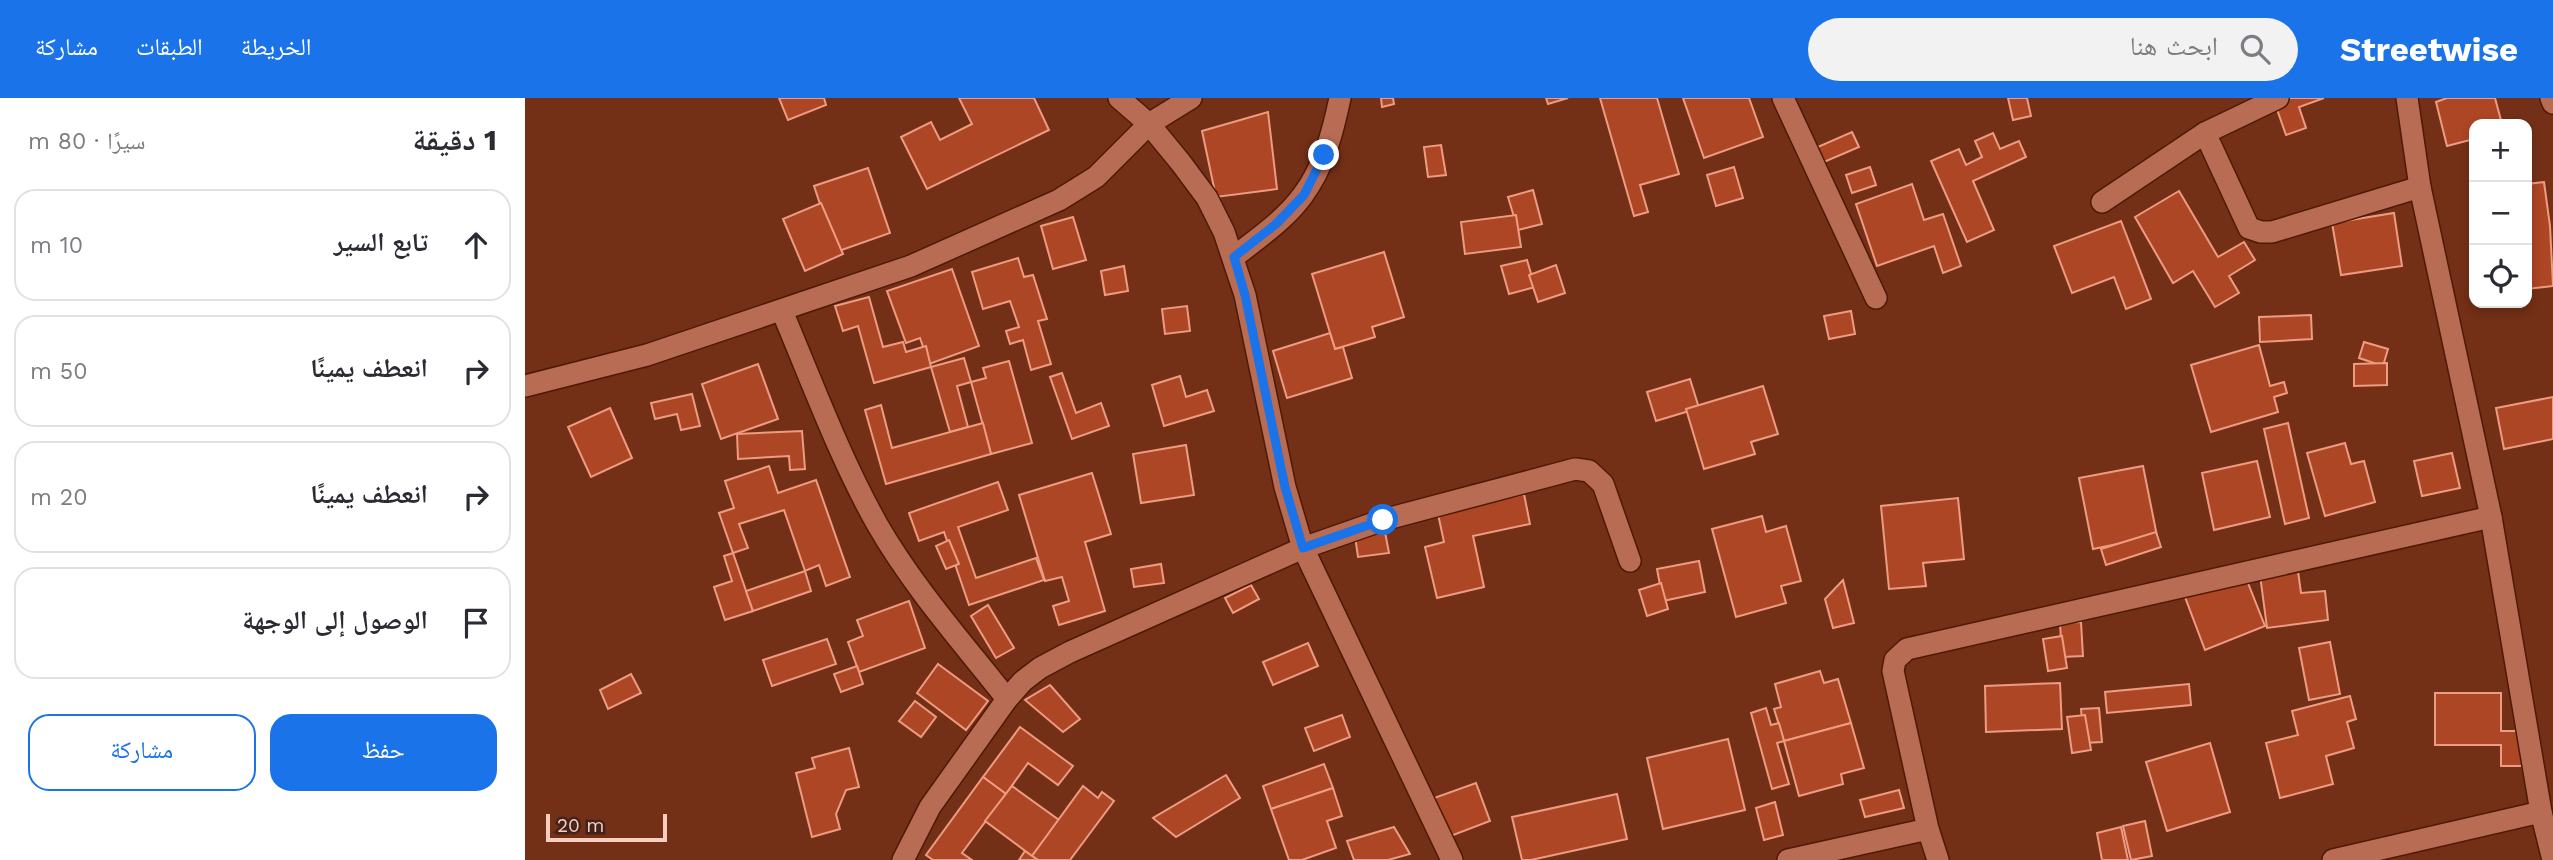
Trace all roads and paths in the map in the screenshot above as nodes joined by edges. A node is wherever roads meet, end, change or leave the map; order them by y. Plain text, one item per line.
1 (1119, 98) edge
2 (1191, 98) edge
3 (1339, 98) edge
4 (1783, 98) edge
5 (2278, 98) edge
6 (2407, 98) edge
7 (1149, 124) junction
8 (2205, 132) junction
9 (2420, 187) junction
10 (2102, 201) dead end
11 (1234, 257) junction
12 (1876, 298) dead end
13 (782, 311) junction
14 (525, 386) edge
15 (2491, 517) junction
16 (1303, 548) junction
17 (1630, 561) dead end
18 (1007, 699) junction
19 (2541, 813) junction
20 (1928, 829) junction
21 (903, 860) edge
22 (1452, 860) edge
23 (1788, 860) edge
24 (1938, 860) edge
25 (2333, 860) edge
26 (2553, 860) edge

1 - 7 street
2 - 7 street
3 - 11 street
4 - 12 street
5 - 8 street
6 - 9 street
7 - 11 street
7 - 13 street
8 - 9 street
8 - 10 street
9 - 15 street
11 - 16 street
13 - 14 street
13 - 18 street
15 - 19 street
15 - 20 street
16 - 17 street
16 - 18 street
16 - 22 street
18 - 21 street
19 - 25 street
19 - 26 street
20 - 23 street
20 - 24 street

